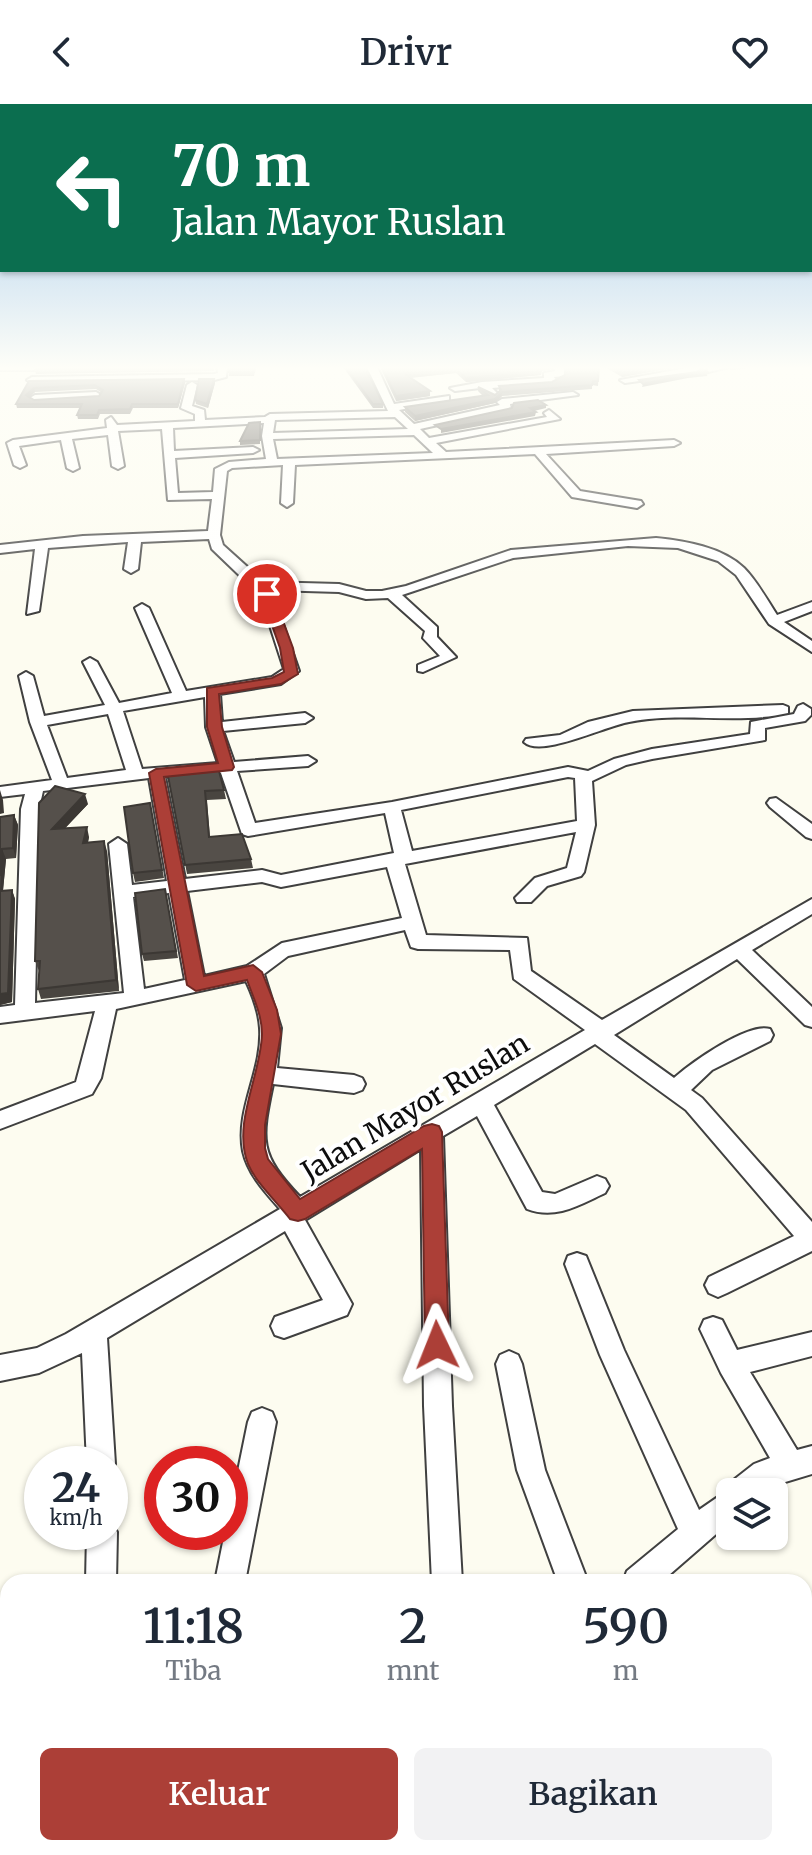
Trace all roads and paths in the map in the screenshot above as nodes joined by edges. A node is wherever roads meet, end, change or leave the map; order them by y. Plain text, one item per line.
1 (15, 449) edge
2 (69, 449) edge
3 (115, 449) edge
4 (169, 449) edge
5 (269, 449) edge
6 (436, 449) edge
7 (570, 449) joint
8 (575, 449) edge
9 (538, 451) junction
10 (169, 455) junction
11 (270, 455) junction
12 (443, 456) junction
13 (289, 461) junction
14 (20, 465) dead end
15 (118, 466) dead end
16 (73, 468) dead end
17 (219, 495) junction
18 (287, 503) dead end
19 (637, 504) dead end
20 (214, 535) junction
21 (135, 538) junction
22 (42, 544) junction
23 (0, 549) edge
24 (131, 569) dead end
25 (261, 586) junction
26 (392, 594) junction
27 (812, 606) edge
28 (142, 608) dead end
29 (32, 611) dead end
30 (774, 621) junction
31 (812, 648) edge
32 (90, 662) dead end
33 (423, 668) dead end
34 (26, 676) dead end
35 (212, 691) junction
36 (181, 696) junction
37 (113, 706) junction
38 (807, 708) edge
39 (305, 718) dead end
40 (38, 722) junction
41 (214, 727) junction
42 (532, 742) dead end
43 (308, 761) dead end
44 (227, 767) junction
45 (156, 773) junction
46 (136, 774) junction
47 (583, 776) junction
48 (61, 783) junction
49 (35, 788) junction
50 (0, 792) edge
51 (776, 803) dead end
52 (392, 807) junction
53 (586, 825) junction
54 (812, 833) edge
55 (118, 844) dead end
56 (399, 858) junction
57 (179, 886) junction
58 (122, 892) junction
59 (524, 898) dead end
60 (812, 905) edge
61 (413, 922) junction
62 (738, 948) junction
63 (253, 972) junction
64 (196, 985) junction
65 (135, 999) junction
66 (107, 1002) junction
67 (25, 1011) junction
68 (0, 1015) edge
69 (812, 1019) edge
70 (601, 1034) junction
71 (763, 1035) dead end
72 (265, 1075) junction
73 (354, 1084) dead end
74 (675, 1091) junction
75 (481, 1103) junction
76 (0, 1120) edge
77 (432, 1132) junction
78 (597, 1186) dead end
79 (294, 1214) junction
80 (812, 1239) edge
81 (577, 1264) dead end
82 (718, 1285) dead end
83 (284, 1326) dead end
84 (713, 1329) dead end
85 (94, 1332) junction
86 (812, 1344) edge
87 (509, 1364) dead end
88 (730, 1364) junction
89 (0, 1368) edge
90 (262, 1422) dead end
91 (100, 1446) edge
92 (801, 1462) edge
93 (759, 1478) edge
94 (716, 1515) edge
95 (695, 1534) junction
96 (102, 1550) edge
97 (101, 1574) edge
98 (232, 1574) edge
99 (447, 1574) edge
100 (570, 1574) edge
101 (648, 1574) edge

1 - 14 street
2 - 16 street
3 - 15 street
4 - 10 street
5 - 11 street
6 - 12 street
7 - 8 street
7 - 9 street
9 - 12 street
9 - 19 street
10 - 11 street
10 - 17 street
11 - 13 street
11 - 17 street
12 - 13 street
13 - 18 street
17 - 20 street
20 - 21 street
20 - 25 street
21 - 22 street
21 - 24 street
22 - 23 street
22 - 29 street
25 - 26 street
25 - 35 street
26 - 30 street
26 - 33 street
27 - 30 street
28 - 36 street
30 - 31 street
32 - 37 street
34 - 40 street
35 - 36 street
35 - 41 street
36 - 37 street
37 - 40 street
37 - 46 street
38 - 42 street
38 - 47 street
39 - 41 street
40 - 48 street
41 - 44 street
43 - 44 street
44 - 45 street
44 - 52 street
45 - 46 street
45 - 57 street
46 - 48 street
47 - 52 street
47 - 53 street
48 - 49 street
49 - 50 street
49 - 67 street
51 - 54 street
52 - 56 street
53 - 56 street
53 - 59 street
55 - 58 street
56 - 57 street
56 - 61 street
57 - 58 street
57 - 64 street
58 - 65 street
60 - 62 street, Jalan Mayor Ruslan
61 - 63 street
61 - 70 street
62 - 69 street
62 - 70 street, Jalan Mayor Ruslan
63 - 64 street
63 - 72 street
64 - 65 street
65 - 66 street
66 - 67 street
66 - 76 street
67 - 68 street
70 - 74 street
70 - 75 street, Jalan Mayor Ruslan
71 - 74 street
72 - 73 street
72 - 79 street
74 - 80 street
75 - 77 street, Jalan Mayor Ruslan
75 - 78 street
77 - 79 street, Jalan Mayor Ruslan
77 - 99 street
79 - 83 street
79 - 85 street, Jalan Mayor Ruslan
80 - 82 street
81 - 95 street
84 - 88 street
85 - 89 street, Jalan Mayor Ruslan
85 - 91 street
86 - 88 street
87 - 100 street
88 - 92 street
90 - 98 street
92 - 93 street
94 - 95 street
95 - 101 street
96 - 97 street

